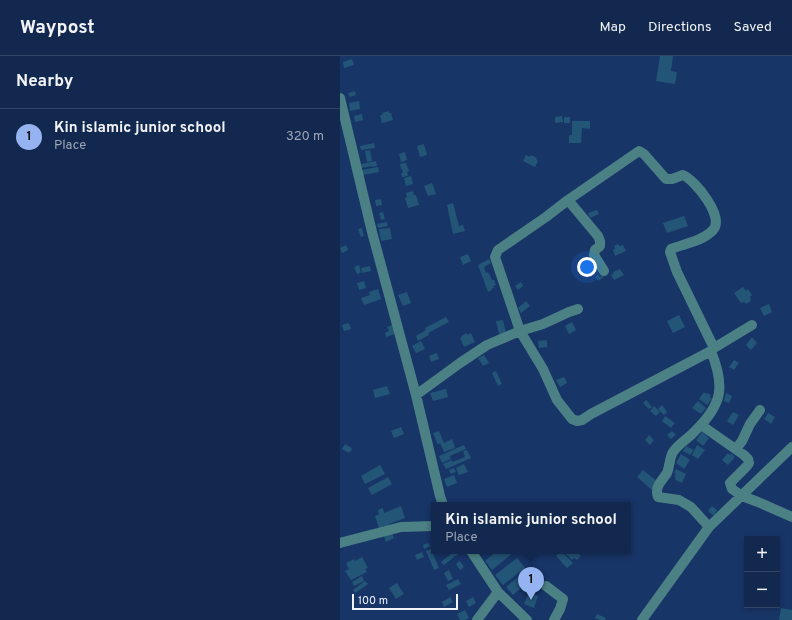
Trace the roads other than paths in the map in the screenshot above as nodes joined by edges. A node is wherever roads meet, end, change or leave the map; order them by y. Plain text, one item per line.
1 (340, 100) edge
2 (568, 200) junction
3 (604, 271) dead end
4 (578, 309) dead end
5 (752, 325) dead end
6 (520, 331) junction
7 (712, 349) junction
8 (416, 395) junction
9 (760, 410) dead end
10 (701, 425) junction
11 (792, 447) edge
12 (736, 449) junction
13 (742, 496) junction
14 (442, 502) edge
15 (792, 518) edge
16 (431, 526) edge
17 (709, 527) junction
18 (340, 543) edge
19 (473, 554) edge
20 (546, 586) dead end
21 (498, 592) junction
22 (477, 620) edge
23 (527, 620) edge
24 (554, 620) edge
25 (642, 620) edge

1 - 8 street
2 - 3 street
2 - 6 street
2 - 7 street
4 - 6 street
5 - 7 street
6 - 7 street
6 - 8 street
7 - 10 street
8 - 14 street
9 - 12 street
10 - 12 street
10 - 17 street
11 - 13 street
12 - 13 street
13 - 15 street
13 - 17 street
16 - 18 street
17 - 25 street
19 - 21 street
20 - 24 street
21 - 22 street
21 - 23 street

